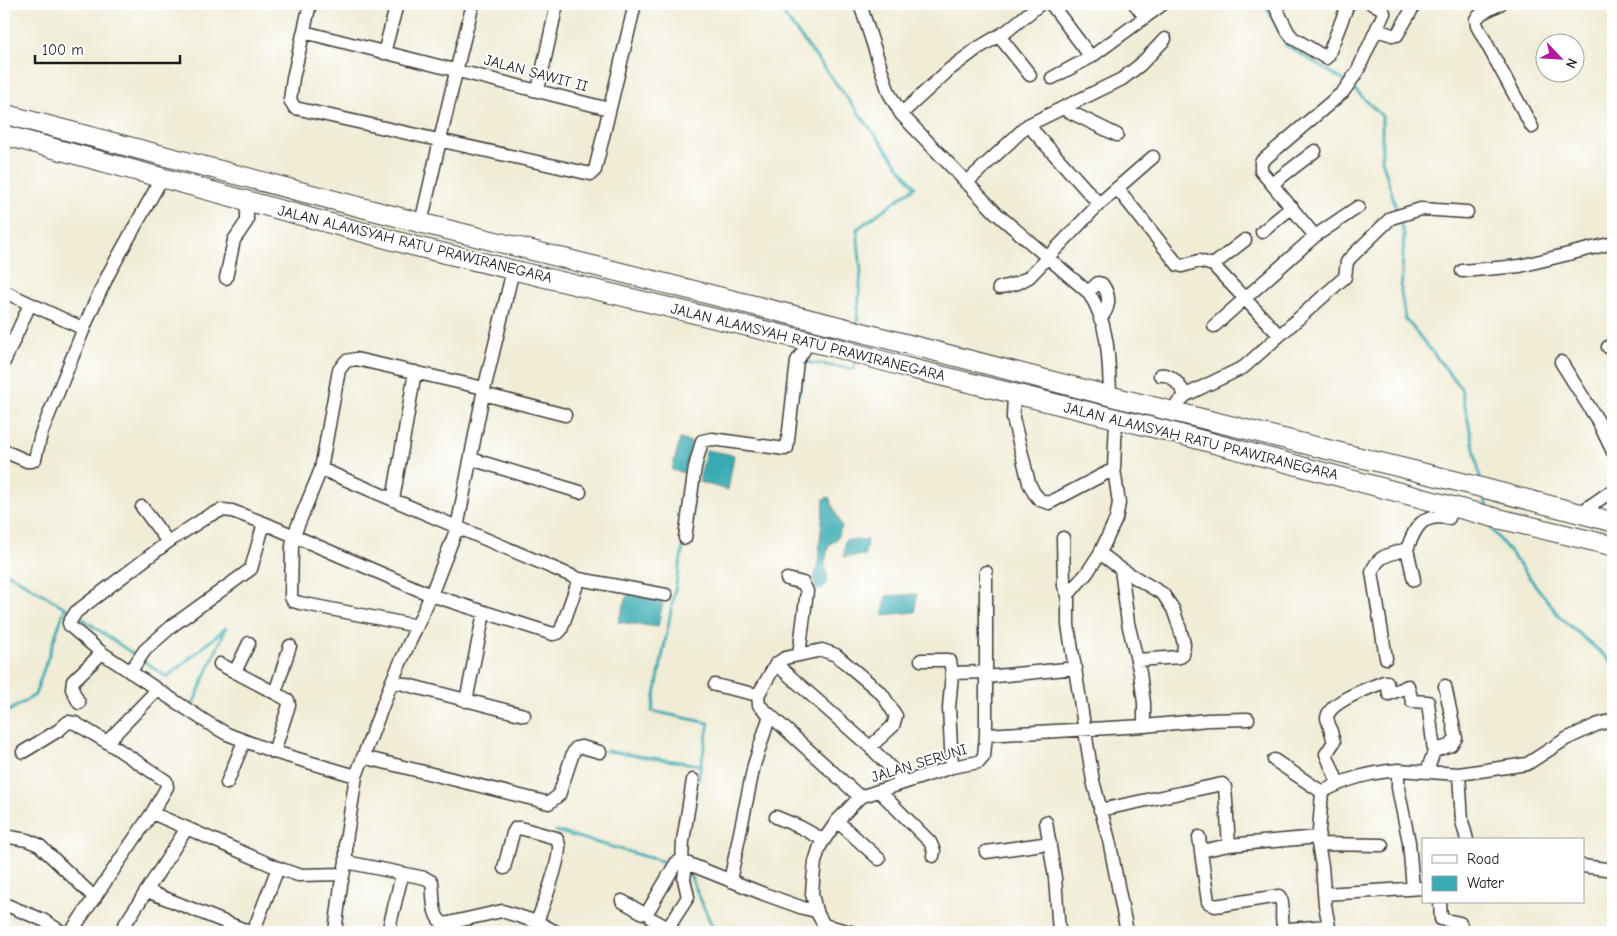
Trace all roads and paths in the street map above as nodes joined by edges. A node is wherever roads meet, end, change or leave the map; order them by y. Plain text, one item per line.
1 (310, 4) edge
2 (397, 4) edge
3 (473, 4) edge
4 (557, 4) edge
5 (635, 4) edge
6 (860, 4) edge
7 (1040, 4) edge
8 (1051, 4) edge
9 (1135, 4) edge
10 (1163, 4) edge
11 (1274, 4) edge
12 (1348, 4) edge
13 (1372, 4) edge
14 (1415, 4) edge
15 (1500, 4) edge
16 (1145, 17) junction
17 (1377, 30) junction
18 (304, 32) junction
19 (999, 36) junction
20 (1164, 39) dead end
21 (384, 53) junction
22 (1091, 57) junction
23 (456, 69) junction
24 (1030, 75) dead end
25 (1052, 78) dead end
26 (538, 90) junction
27 (1062, 108) junction
28 (609, 109) junction
29 (4, 114) edge
30 (901, 114) junction
31 (1028, 125) junction
32 (1532, 127) dead end
33 (4, 135) edge
34 (1117, 136) dead end
35 (441, 142) junction
36 (1315, 151) dead end
37 (1153, 157) dead end
38 (190, 162) junction
39 (171, 180) junction
40 (966, 183) junction
41 (1272, 184) junction
42 (1116, 188) junction
43 (243, 199) junction
44 (1098, 204) junction
45 (1292, 207) junction
46 (1358, 207) dead end
47 (1467, 212) dead end
48 (421, 223) junction
49 (1262, 232) dead end
50 (1315, 236) junction
51 (1245, 240) dead end
52 (1613, 243) edge
53 (1048, 257) junction
54 (1213, 265) junction
55 (512, 270) junction
56 (1462, 271) dead end
57 (226, 278) dead end
58 (999, 288) dead end
59 (7, 293) dead end
60 (1245, 299) junction
61 (30, 304) junction
62 (1214, 326) dead end
63 (84, 329) junction
64 (1279, 335) junction
65 (809, 342) junction
66 (4, 362) edge
67 (1562, 362) dead end
68 (415, 372) junction
69 (1160, 375) dead end
70 (484, 391) junction
71 (1014, 394) junction
72 (1186, 395) junction
73 (1110, 396) junction
74 (1171, 410) junction
75 (565, 415) dead end
76 (1116, 418) junction
77 (4, 451) edge
78 (1613, 452) edge
79 (470, 460) junction
80 (320, 469) junction
81 (1114, 469) junction
82 (1613, 490) edge
83 (580, 492) dead end
84 (393, 500) junction
85 (142, 507) dead end
86 (1460, 509) junction
87 (1580, 513) junction
88 (1613, 522) edge
89 (264, 523) junction
90 (458, 528) junction
91 (294, 535) junction
92 (686, 538) dead end
93 (1063, 538) dead end
94 (168, 542) junction
95 (1613, 546) edge
96 (1406, 549) junction
97 (1100, 553) junction
98 (1121, 569) junction
99 (986, 572) dead end
100 (787, 578) dead end
101 (580, 579) junction
102 (1414, 580) dead end
103 (431, 595) junction
104 (666, 595) dead end
105 (1068, 595) junction
106 (484, 613) junction
107 (417, 626) junction
108 (249, 643) dead end
109 (290, 646) dead end
110 (102, 653) junction
111 (800, 655) junction
112 (1386, 658) dead end
113 (920, 660) dead end
114 (1137, 660) junction
115 (135, 664) junction
116 (220, 664) dead end
117 (776, 664) junction
118 (1076, 668) junction
119 (235, 672) junction
120 (952, 673) junction
121 (986, 675) junction
122 (392, 681) junction
123 (715, 685) dead end
124 (1445, 686) dead end
125 (157, 690) junction
126 (275, 693) junction
127 (758, 695) junction
128 (466, 701) junction
129 (79, 703) dead end
130 (524, 715) dead end
131 (770, 715) junction
132 (1248, 719) dead end
133 (1613, 720) edge
134 (1144, 726) junction
135 (1084, 730) junction
136 (986, 735) junction
137 (244, 741) junction
138 (107, 742) junction
139 (870, 747) junction
140 (1434, 751) junction
141 (23, 752) dead end
142 (274, 752) junction
143 (600, 752) dead end
144 (363, 757) junction
145 (1274, 760) dead end
146 (952, 767) junction
147 (1398, 770) junction
148 (1427, 772) junction
149 (1459, 774) junction
150 (356, 776) junction
151 (693, 780) dead end
152 (905, 782) junction
153 (227, 783) dead end
154 (1338, 783) junction
155 (879, 791) junction
156 (1322, 792) junction
157 (860, 797) junction
158 (1100, 810) junction
159 (152, 813) junction
160 (776, 817) dead end
161 (836, 821) junction
162 (1046, 822) dead end
163 (187, 828) junction
164 (4, 836) edge
165 (1199, 837) dead end
166 (1466, 838) edge
167 (824, 840) junction
168 (1050, 843) junction
169 (1228, 844) junction
170 (1319, 845) junction
171 (1382, 845) dead end
172 (1201, 850) junction
173 (986, 852) dead end
174 (933, 856) dead end
175 (879, 858) dead end
176 (688, 864) junction
177 (1584, 866) edge
178 (278, 868) junction
179 (344, 868) junction
180 (504, 868) dead end
181 (1613, 870) edge
182 (402, 874) junction
183 (730, 881) junction
184 (1418, 888) edge
185 (147, 891) junction
186 (1324, 894) junction
187 (95, 898) junction
188 (622, 901) dead end
189 (4, 904) edge
190 (1440, 904) edge
191 (816, 911) junction
192 (462, 919) junction
193 (652, 919) dead end
194 (537, 922) junction
195 (824, 929) edge
196 (1329, 929) edge
197 (672, 930) edge
198 (62, 932) edge
199 (71, 932) edge
200 (120, 932) edge
201 (252, 932) edge
202 (335, 932) edge
203 (388, 932) edge
204 (458, 932) edge
205 (556, 932) edge
206 (851, 932) edge
207 (1059, 932) edge
208 (1127, 932) edge
209 (1463, 932) edge

1 - 18 street
2 - 21 street
3 - 23 street
4 - 26 street
5 - 28 street
6 - 30 street
7 - 19 street
8 - 22 street
9 - 16 street
10 - 16 street
11 - 12 street
13 - 17 street
14 - 17 street
15 - 32 street
16 - 22 street
17 - 41 street
18 - 21 street, JALAN SAWIT II
18 - 35 street
19 - 24 street
19 - 30 street
20 - 27 street
21 - 23 street, JALAN SAWIT II
22 - 25 street
23 - 26 street, JALAN SAWIT II
23 - 35 street
26 - 28 street, JALAN SAWIT II
27 - 31 street
27 - 34 street
28 - 35 street
29 - 38 highway, JALAN ALAMSYAH RATU PRAWIRANEGARA
30 - 40 street
31 - 40 street
31 - 44 street
33 - 39 highway, JALAN ALAMSYAH RATU PRAWIRANEGARA
35 - 48 street
36 - 41 street
37 - 42 street
38 - 39 highway
38 - 48 highway, JALAN ALAMSYAH RATU PRAWIRANEGARA
39 - 43 highway, JALAN ALAMSYAH RATU PRAWIRANEGARA
39 - 63 street
40 - 53 street
41 - 45 street
42 - 44 street
42 - 54 street
43 - 55 highway, JALAN ALAMSYAH RATU PRAWIRANEGARA
43 - 57 street
44 - 53 street
45 - 49 street
45 - 50 street
46 - 50 street
47 - 64 street
48 - 73 highway, JALAN ALAMSYAH RATU PRAWIRANEGARA
50 - 60 street
51 - 54 street
52 - 56 street
53 - 58 street
53 - 73 street
54 - 60 street
55 - 65 highway, JALAN ALAMSYAH RATU PRAWIRANEGARA
55 - 70 street
59 - 61 street
60 - 62 street
60 - 64 street
61 - 63 street
61 - 66 street
63 - 77 street
64 - 72 street
65 - 71 highway, JALAN ALAMSYAH RATU PRAWIRANEGARA
65 - 92 street
67 - 78 street
68 - 70 street
68 - 80 street
68 - 84 street
69 - 72 street
70 - 75 street
70 - 79 street
71 - 76 highway, JALAN ALAMSYAH RATU PRAWIRANEGARA
71 - 81 street
72 - 74 street
73 - 74 highway, JALAN ALAMSYAH RATU PRAWIRANEGARA
74 - 87 highway, JALAN ALAMSYAH RATU PRAWIRANEGARA
76 - 81 street
76 - 86 highway, JALAN ALAMSYAH RATU PRAWIRANEGARA
79 - 83 street
79 - 90 street
80 - 84 street
80 - 91 street
81 - 97 street
82 - 87 street
84 - 90 street
85 - 94 street
86 - 95 highway, JALAN ALAMSYAH RATU PRAWIRANEGARA
86 - 96 street
87 - 88 highway, JALAN ALAMSYAH RATU PRAWIRANEGARA
89 - 91 street
89 - 94 street
89 - 115 street
90 - 101 street
90 - 103 street
91 - 103 street
91 - 107 street
93 - 105 street
94 - 110 street
96 - 102 street
96 - 112 street
97 - 98 street
97 - 105 street
98 - 114 street
98 - 114 street
99 - 121 street, JALAN SERUNI
100 - 111 street
101 - 104 street
101 - 106 street
103 - 106 street
103 - 107 street
105 - 118 street
106 - 128 street
107 - 122 street
108 - 119 street
109 - 126 street
110 - 115 street
110 - 129 street
111 - 117 street
111 - 139 street
113 - 120 street
114 - 134 street
115 - 125 street
116 - 119 street
117 - 127 street
117 - 139 street
118 - 121 street
118 - 135 street
119 - 126 street
120 - 121 street
120 - 146 street
121 - 136 street, JALAN SERUNI
122 - 128 street
122 - 144 street
123 - 127 street
124 - 140 street
125 - 137 street
125 - 138 street
126 - 142 street
127 - 131 street
128 - 130 street
131 - 157 street
131 - 183 street
132 - 134 street
133 - 149 street
134 - 135 street
135 - 136 street
135 - 158 street
136 - 146 street, JALAN SERUNI
137 - 142 street
137 - 153 street
138 - 141 street
138 - 159 street
139 - 152 street
140 - 148 street
140 - 154 street
142 - 150 street
143 - 144 street
144 - 150 street
145 - 156 street
146 - 152 street, JALAN SERUNI
147 - 148 street
147 - 154 street
147 - 184 street
148 - 149 street
149 - 166 street
150 - 179 street
151 - 176 street
152 - 155 street, JALAN SERUNI
154 - 156 street
155 - 157 street, JALAN SERUNI
155 - 174 street
156 - 170 street
157 - 161 street, JALAN SERUNI
158 - 169 street
158 - 208 street
159 - 163 street
159 - 187 street
160 - 167 street
161 - 167 street, JALAN SERUNI
161 - 175 street
162 - 168 street
163 - 178 street
163 - 185 street
164 - 187 street
165 - 172 street
167 - 191 street, JALAN SERUNI
168 - 173 street
168 - 207 street
169 - 170 street
169 - 172 street
170 - 171 street
170 - 186 street
172 - 196 street
176 - 183 street
176 - 188 street
176 - 197 street
177 - 181 street
178 - 179 street
178 - 201 street
179 - 182 street
179 - 202 street
180 - 194 street
182 - 192 street
182 - 203 street
183 - 191 street
184 - 186 street
185 - 200 street
185 - 201 street
186 - 196 street
187 - 199 street
189 - 198 street
190 - 209 street
191 - 195 street, JALAN SERUNI
192 - 194 street
192 - 204 street
193 - 197 street
194 - 205 street
195 - 206 street

